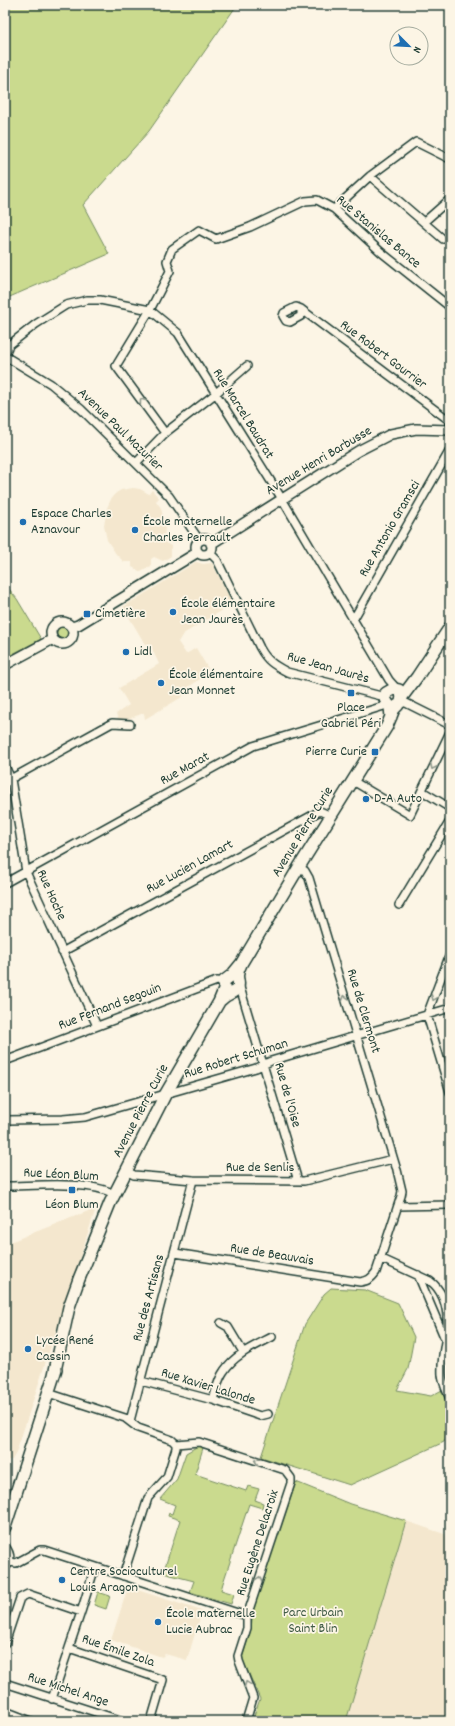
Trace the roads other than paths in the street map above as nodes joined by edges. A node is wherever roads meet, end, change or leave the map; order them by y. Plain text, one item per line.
1 (450, 159) edge
2 (370, 176) junction
3 (450, 199) edge
4 (334, 209) junction
5 (424, 222) junction
6 (443, 239) dead end
7 (450, 307) edge
8 (150, 310) junction
9 (301, 310) dead end
10 (5, 355) edge
11 (247, 366) dead end
12 (215, 394) junction
13 (450, 421) edge
14 (450, 430) edge
15 (165, 433) junction
16 (450, 450) edge
17 (137, 462) junction
18 (282, 499) junction
19 (200, 541) junction
20 (211, 548) junction
21 (198, 552) junction
22 (353, 620) junction
23 (72, 627) junction
24 (450, 627) edge
25 (52, 639) junction
26 (5, 665) edge
27 (392, 700) junction
28 (130, 724) dead end
29 (450, 724) edge
30 (450, 732) edge
31 (5, 766) edge
32 (8, 780) edge
33 (353, 781) junction
34 (422, 791) junction
35 (450, 808) edge
36 (331, 816) junction
37 (450, 821) edge
38 (299, 867) junction
39 (26, 872) junction
40 (5, 883) edge
41 (399, 905) dead end
42 (62, 952) junction
43 (450, 954) edge
44 (233, 986) junction
45 (450, 1008) edge
46 (427, 1015) junction
47 (97, 1026) junction
48 (356, 1036) junction
49 (5, 1061) edge
50 (264, 1064) junction
51 (450, 1092) edge
52 (165, 1094) junction
53 (5, 1125) edge
54 (394, 1159) junction
55 (126, 1171) junction
56 (194, 1180) junction
57 (298, 1181) junction
58 (5, 1186) edge
59 (114, 1194) junction
60 (450, 1205) edge
61 (398, 1206) junction
62 (175, 1253) junction
63 (380, 1258) junction
64 (418, 1275) junction
65 (366, 1282) joint
66 (221, 1323) dead end
67 (272, 1337) dead end
68 (446, 1339) junction
69 (243, 1352) junction
70 (446, 1376) edge
71 (141, 1381) junction
72 (48, 1394) junction
73 (450, 1399) edge
74 (213, 1400) junction
75 (268, 1414) dead end
76 (130, 1422) junction
77 (176, 1444) junction
78 (5, 1527) edge
79 (5, 1546) edge
80 (10, 1562) junction
81 (95, 1567) junction
82 (5, 1568) edge
83 (123, 1576) junction
84 (80, 1612) junction
85 (247, 1616) junction
86 (5, 1643) edge
87 (69, 1648) junction
88 (5, 1684) edge
89 (52, 1699) junction
90 (5, 1711) edge
91 (31, 1721) edge
92 (123, 1721) edge
93 (151, 1721) edge
94 (246, 1721) edge

1 - 2 street
2 - 4 street
2 - 5 street
3 - 5 street
4 - 7 street, Rue Stanislas Bance
4 - 8 street, Rue Stanislas Bance
5 - 6 street
8 - 10 street, Rue Marcel Baudrat
8 - 12 street, Rue Marcel Baudrat
15 -> 8 street
9 - 13 street, Rue Robert Gourrier
10 - 17 street, Avenue Paul Mazurier
11 - 12 street
12 - 15 street
12 - 18 street, Rue Marcel Baudrat
14 - 18 street, Avenue Henri Barbusse
15 - 17 street
16 - 22 street, Rue Antonio Gramsci
17 - 19 street, Avenue Paul Mazurier
18 - 20 street, Avenue Henri Barbusse
18 - 22 street, Rue Marcel Baudrat
19 - 20 street
19 - 21 street
20 - 21 street
20 - 27 street, Rue Jean Jaurès
21 - 23 street
22 - 27 street, Rue Marcel Baudrat
23 - 25 street
23 - 25 street
24 - 27 main road
25 - 26 street
27 - 29 street, Rue Jean Jaurès
27 - 33 main road, Avenue Pierre Curie
27 - 39 street, Rue Marat
28 - 32 street
30 -> 34 street
31 - 32 street, Rue Hoche
32 - 39 street, Rue Hoche
33 - 34 street
33 - 36 main road, Avenue Pierre Curie
34 - 35 street
36 - 38 main road, Avenue Pierre Curie
36 - 42 street, Rue Lucien Lamart
37 - 41 street
38 - 44 main road, Avenue Pierre Curie
48 -> 38 street, Rue de Clermont
39 - 40 street, Rue Marat
39 - 42 street, Rue Hoche
42 - 47 street, Rue Hoche
43 -> 46 street
44 - 47 street, Rue Fernand Segouin
44 - 50 street, Rue de l'Oise
44 - 52 main road, Avenue Pierre Curie
45 - 46 street, Rue Robert Schuman
46 - 48 street, Rue Robert Schuman
46 - 51 street
47 - 49 street, Rue Fernand Segouin
48 - 50 street, Rue Robert Schuman
48 - 54 street, Rue de Clermont
50 - 52 street, Rue Robert Schuman
50 - 57 street, Rue de l'Oise
52 - 53 street, Rue Robert Schuman
52 - 55 main road, Avenue Pierre Curie
54 - 57 street, Rue de Senlis
54 - 61 street, Rue de Clermont
55 - 56 street, Rue de Senlis
55 - 59 main road, Avenue Pierre Curie
56 - 57 street, Rue de Senlis
56 - 62 street, Rue des Artisans
58 - 59 street, Rue Léon Blum
59 - 72 main road, Avenue Pierre Curie
60 - 61 street
61 - 63 street, Rue de Clermont
62 - 65 street, Rue de Beauvais
62 - 71 street, Rue des Artisans
63 - 64 street
63 - 65 street, Rue de Clermont
64 - 68 street
64 - 68 street
66 - 69 street
67 - 69 street
68 - 70 street
69 - 74 street
70 - 73 street
71 - 74 street, Rue Xavier Lalonde
71 - 76 street, Rue des Artisans
72 - 76 street
72 - 78 main road, Avenue Pierre Curie
74 - 75 street, Rue Xavier Lalonde
76 - 77 street
77 - 83 street
85 -> 77 street, Rue Eugène Delacroix
79 - 80 street
80 - 81 street
80 - 82 street
81 - 83 street
81 - 84 street
83 - 85 street
84 - 86 street
84 - 87 street
94 -> 85 street, Rue Eugène Delacroix
87 - 89 street
87 - 93 street, Rue Émile Zola
88 - 89 street, Rue Michel Ange
89 - 92 street, Rue Michel Ange
90 - 91 street

